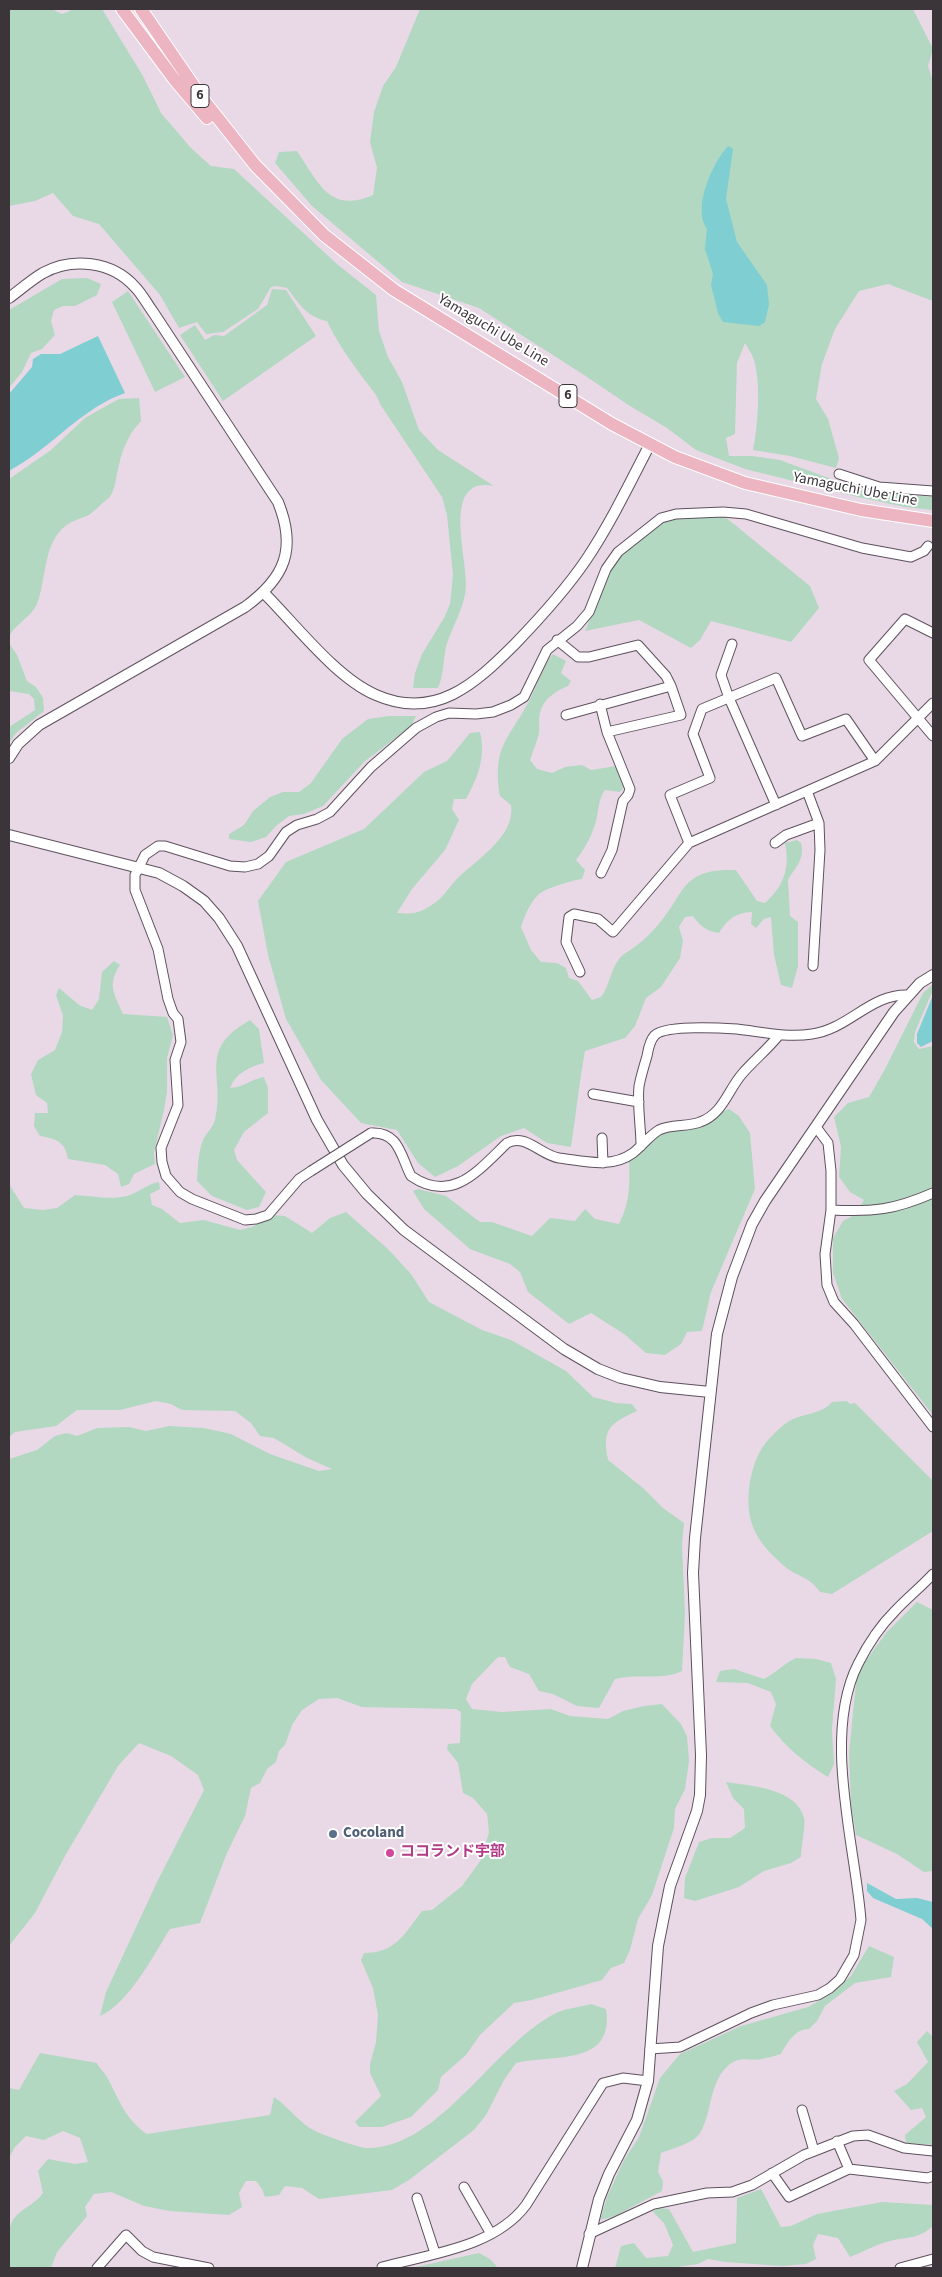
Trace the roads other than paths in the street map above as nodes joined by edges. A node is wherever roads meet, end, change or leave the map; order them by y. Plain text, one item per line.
1 (122, 9) edge
2 (141, 9) edge
3 (149, 9) edge
4 (150, 24) junction
5 (255, 165) junction
6 (9, 298) edge
7 (650, 444) junction
8 (839, 474) dead end
9 (933, 491) edge
10 (933, 521) edge
11 (928, 546) dead end
12 (264, 593) junction
13 (933, 633) edge
14 (558, 640) junction
15 (732, 644) dead end
16 (671, 686) junction
17 (729, 698) junction
18 (933, 702) edge
19 (600, 704) junction
20 (566, 715) dead end
21 (918, 718) junction
22 (607, 732) junction
23 (933, 736) edge
24 (9, 758) edge
25 (875, 762) junction
26 (807, 791) junction
27 (776, 804) junction
28 (819, 823) junction
29 (9, 835) edge
30 (689, 843) junction
31 (775, 843) dead end
32 (138, 867) junction
33 (601, 873) dead end
34 (813, 966) dead end
35 (580, 972) dead end
36 (933, 975) edge
37 (909, 995) junction
38 (780, 1035) junction
39 (593, 1094) dead end
40 (639, 1102) junction
41 (816, 1127) junction
42 (602, 1138) dead end
43 (641, 1146) junction
44 (602, 1163) junction
45 (933, 1193) edge
46 (831, 1210) junction
47 (710, 1392) junction
48 (933, 1427) edge
49 (933, 1574) edge
50 (650, 2049) junction
51 (648, 2081) junction
52 (802, 2110) dead end
53 (838, 2141) junction
54 (814, 2151) junction
55 (933, 2151) edge
56 (849, 2169) junction
57 (772, 2173) junction
58 (933, 2176) edge
59 (464, 2188) dead end
60 (417, 2198) dead end
61 (491, 2234) junction
62 (589, 2234) junction
63 (435, 2253) junction
64 (933, 2258) edge
65 (382, 2267) dead end
66 (97, 2268) edge
67 (209, 2268) edge
68 (582, 2268) edge
69 (900, 2268) edge

1 - 5 main road
2 - 4 main road, Yamaguchi Ube Line / 6
3 - 4 main road
4 - 5 main road, Yamaguchi Ube Line / 6
5 - 7 main road, Yamaguchi Ube Line / 6
6 - 12 street
7 - 10 main road, Yamaguchi Ube Line / 6
7 - 12 street
8 - 9 street
11 - 14 street
12 - 24 street
13 - 21 street
14 - 16 street
14 - 32 street
15 - 17 street
16 - 19 street
16 - 22 street
17 - 25 street
17 - 27 street
17 - 30 street
18 - 21 street
19 - 20 street
19 - 22 street
21 - 23 street
21 - 25 street
22 - 33 street
25 - 26 street
26 - 27 street
26 - 28 street
27 - 30 street
28 - 31 street
28 - 34 street
29 - 32 street
30 - 35 street
32 - 44 street, bridge
32 - 47 street
36 - 37 street
37 - 38 street
37 - 41 street
38 - 40 street
38 - 43 street
39 - 40 street
40 - 43 street
41 - 46 street
41 - 47 street
42 - 44 street
43 - 44 street
45 - 46 street
46 - 48 street
47 - 50 street
49 - 50 street
50 - 51 street
51 - 61 street
51 - 62 street
52 - 54 street
53 - 54 street
53 - 55 street
53 - 56 street
54 - 57 street
56 - 57 street
56 - 58 street
57 - 62 street
59 - 61 street
60 - 63 street
61 - 63 street
62 - 68 street
63 - 65 street
64 - 69 street
66 - 67 street

